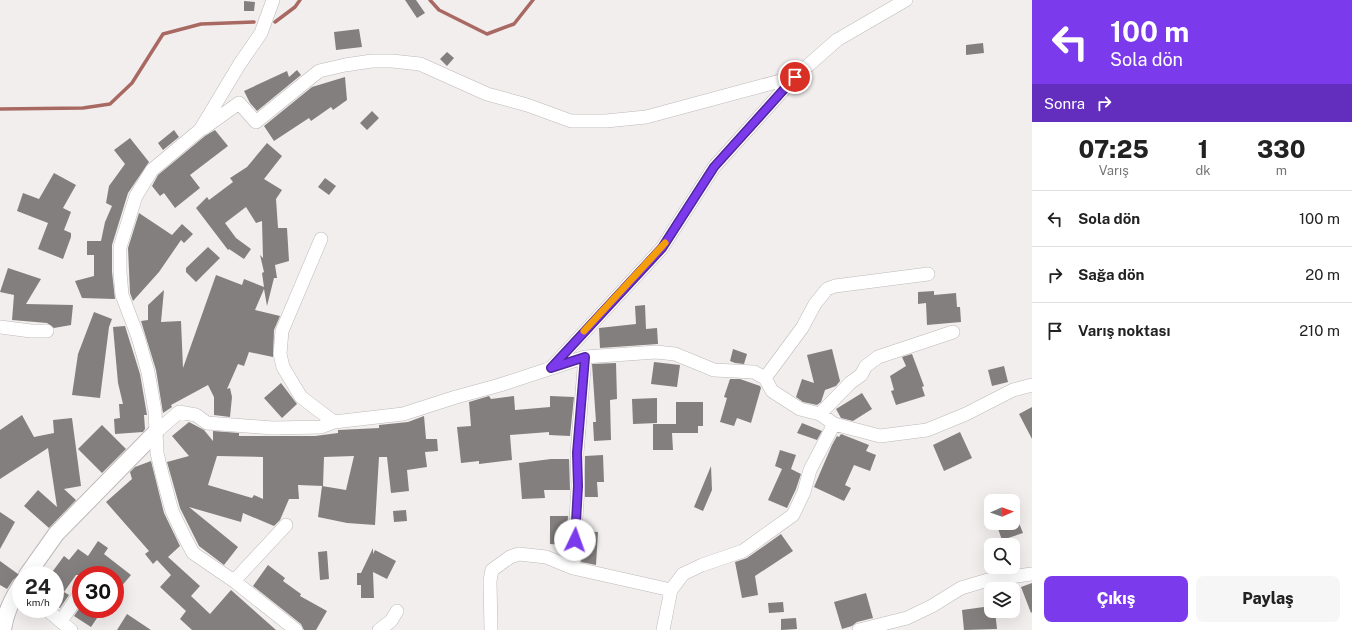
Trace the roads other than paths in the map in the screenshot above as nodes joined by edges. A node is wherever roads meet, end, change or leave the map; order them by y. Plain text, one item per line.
1 (273, 0) edge
2 (906, 0) edge
3 (795, 77) junction
4 (200, 130) junction
5 (321, 239) dead end
6 (928, 274) dead end
7 (0, 327) edge
8 (47, 331) dead end
9 (953, 332) dead end
10 (585, 357) junction
11 (551, 368) junction
12 (765, 378) junction
13 (1032, 385) edge
14 (820, 414) junction
15 (334, 422) junction
16 (834, 424) junction
17 (155, 433) junction
18 (286, 526) dead end
19 (35, 566) edge
20 (574, 568) junction
21 (1032, 574) edge
22 (234, 581) junction
23 (671, 590) junction
24 (12, 599) edge
25 (72, 605) edge
26 (397, 611) dead end
27 (57, 618) edge
28 (61, 621) junction
29 (3, 630) edge
30 (71, 630) edge
31 (296, 630) edge
32 (379, 630) edge
33 (491, 630) edge
34 (663, 630) edge
35 (859, 630) edge

1 - 4 street
2 - 3 street
3 - 4 street
3 - 11 street
4 - 17 street
5 - 15 street
6 - 12 street
7 - 8 street
9 - 14 street
10 - 11 street
10 - 12 street
10 - 20 street
11 - 15 street
12 - 14 street
13 - 16 street
14 - 16 street
15 - 17 street
16 - 23 street
17 - 19 street
17 - 22 street
18 - 22 street
20 - 23 street
20 - 33 street
21 - 35 street
22 - 31 street
23 - 34 street
24 - 29 street
25 - 28 street
26 - 32 street
27 - 28 street
28 - 30 street

